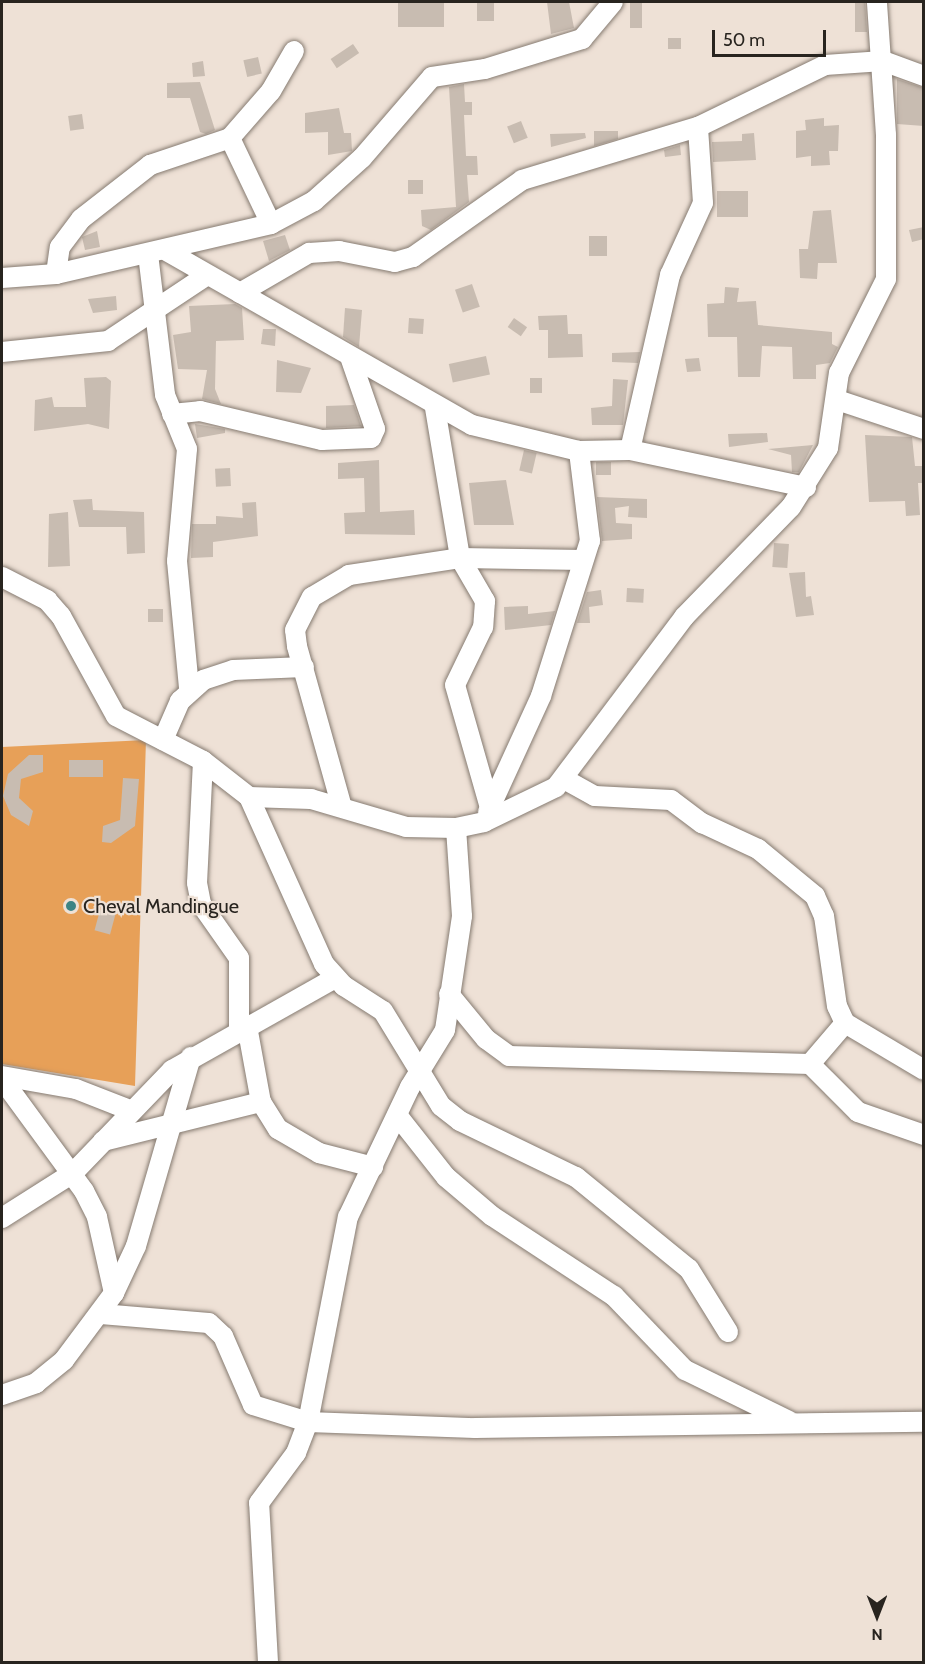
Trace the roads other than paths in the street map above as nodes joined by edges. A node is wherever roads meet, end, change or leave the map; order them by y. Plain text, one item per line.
1 (613, 2) edge
2 (877, 2) edge
3 (294, 51) dead end
4 (883, 61) junction
5 (924, 76) edge
6 (698, 127) junction
7 (230, 138) junction
8 (271, 224) junction
9 (157, 252) junction
10 (56, 274) junction
11 (206, 276) junction
12 (2, 278) edge
13 (240, 293) junction
14 (158, 310) junction
15 (2, 352) edge
16 (350, 357) junction
17 (837, 400) junction
18 (435, 408) junction
19 (172, 414) junction
20 (924, 429) edge
21 (630, 450) junction
22 (579, 451) junction
23 (806, 487) junction
24 (460, 558) junction
25 (584, 560) junction
26 (2, 577) edge
27 (304, 668) junction
28 (189, 689) junction
29 (163, 740) junction
30 (203, 761) junction
31 (564, 779) junction
32 (249, 797) junction
33 (341, 804) junction
34 (487, 815) junction
35 (456, 828) junction
36 (335, 978) junction
37 (449, 994) junction
38 (845, 1023) junction
39 (243, 1028) junction
40 (190, 1057) junction
41 (810, 1064) junction
42 (924, 1070) edge
43 (420, 1075) junction
44 (2, 1078) edge
45 (261, 1101) junction
46 (130, 1110) junction
47 (397, 1115) junction
48 (173, 1124) junction
49 (924, 1135) edge
50 (103, 1141) junction
51 (373, 1167) junction
52 (73, 1173) junction
53 (3, 1215) edge
54 (114, 1293) junction
55 (101, 1314) junction
56 (728, 1332) dead end
57 (2, 1395) edge
58 (308, 1422) junction
59 (792, 1422) junction
60 (924, 1422) edge
61 (268, 1662) edge

1 - 8 street
2 - 4 street
3 - 7 street
4 - 5 street
4 - 6 street
4 - 17 street
6 - 13 street
6 - 21 street
7 - 8 street
7 - 10 street
8 - 9 street
9 - 10 street
9 - 11 street
9 - 14 street
10 - 12 street
11 - 13 street
11 - 14 street
13 - 16 street
14 - 15 street
14 - 19 street
16 - 18 street
16 - 19 street
17 - 20 street
17 - 23 street
18 - 22 street
18 - 24 street
19 - 28 street
21 - 22 street
21 - 23 street
22 - 25 street
23 - 31 street
24 - 25 street
24 - 27 street
24 - 34 street
25 - 34 street
26 - 29 street
27 - 28 street
27 - 33 street
28 - 29 street
29 - 30 street
30 - 32 street
30 - 39 street
31 - 34 street
31 - 38 street
32 - 33 street
32 - 36 street
33 - 35 street
34 - 35 street
35 - 37 street
36 - 39 street
36 - 43 street
37 - 41 street
37 - 43 street
38 - 41 street
38 - 42 street
39 - 40 street
39 - 45 street
40 - 46 street
40 - 48 street
41 - 49 street
43 - 47 street
43 - 56 street
44 - 46 street
44 - 52 street
45 - 48 street
45 - 51 street
46 - 50 street
47 - 51 street
47 - 59 street
48 - 50 street
48 - 54 street
50 - 52 street
51 - 58 street
52 - 53 street
52 - 54 street
54 - 55 street
55 - 57 street
55 - 58 street
58 - 59 street
58 - 61 street
59 - 60 street

